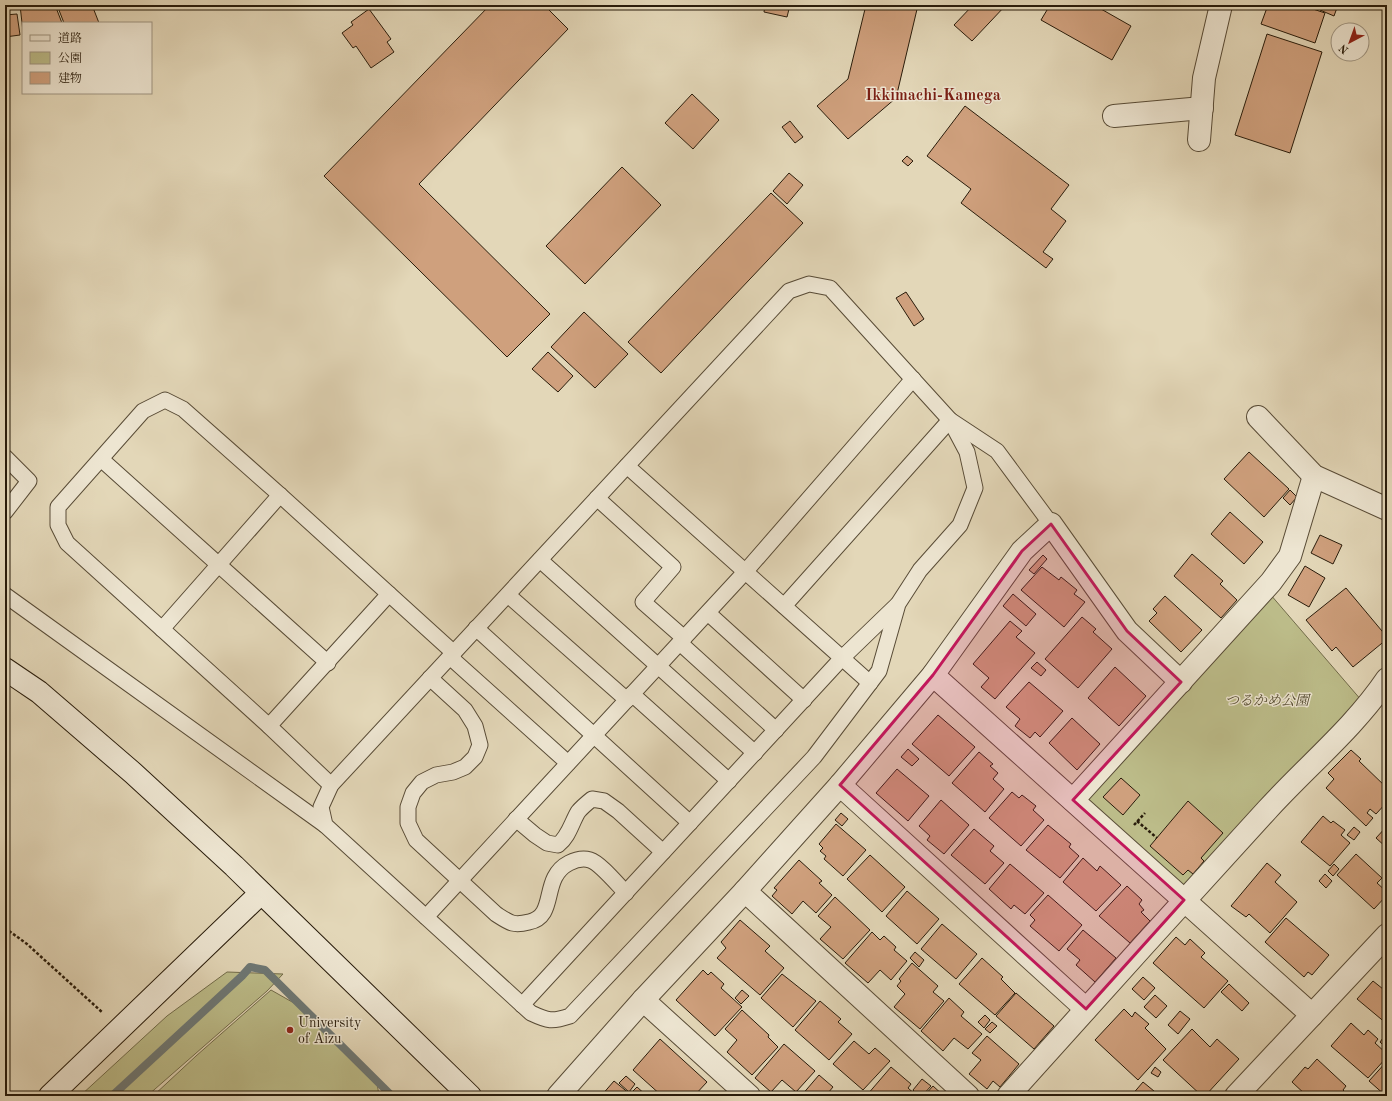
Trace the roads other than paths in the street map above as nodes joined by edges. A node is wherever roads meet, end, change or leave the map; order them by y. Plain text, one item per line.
1 (1221, 5) edge
2 (1202, 108) junction
3 (1114, 116) dead end
4 (1199, 140) dead end
5 (913, 379) junction
6 (1258, 417) dead end
7 (950, 420) junction
8 (5, 457) edge
9 (101, 459) junction
10 (627, 466) junction
11 (1314, 476) junction
12 (280, 495) junction
13 (597, 498) junction
14 (1387, 509) edge
15 (5, 512) edge
16 (1051, 524) junction
17 (540, 560) junction
18 (220, 564) junction
19 (745, 572) junction
20 (389, 594) junction
21 (5, 595) edge
22 (508, 595) junction
23 (898, 604) junction
24 (784, 606) junction
25 (708, 613) junction
26 (476, 628) junction
27 (162, 629) junction
28 (682, 640) junction
29 (452, 655) junction
30 (842, 658) junction
31 (328, 663) junction
32 (658, 666) junction
33 (5, 669) edge
34 (933, 675) junction
35 (430, 678) junction
36 (1387, 679) edge
37 (1181, 682) junction
38 (870, 683) junction
39 (629, 697) junction
40 (804, 700) junction
41 (269, 726) junction
42 (776, 730) junction
43 (594, 736) junction
44 (755, 753) junction
45 (568, 763) junction
46 (729, 782) junction
47 (331, 785) junction
48 (840, 785) junction
49 (1074, 800) junction
50 (516, 819) junction
51 (690, 823) junction
52 (326, 824) junction
53 (663, 852) junction
54 (459, 880) junction
55 (745, 891) junction
56 (261, 893) junction
57 (626, 893) junction
58 (1184, 900) junction
59 (426, 917) junction
60 (1387, 935) edge
61 (643, 1000) junction
62 (522, 1006) junction
63 (1086, 1009) junction
64 (1312, 1015) junction
65 (50, 1096) edge
66 (470, 1096) edge
67 (558, 1096) edge
68 (749, 1096) edge
69 (968, 1096) edge
70 (1008, 1096) edge
71 (1236, 1096) edge

1 - 2 street
2 - 3 street
2 - 4 street
5 - 7 lane
5 - 10 lane
5 - 19 lane
6 - 11 street
7 - 16 lane
7 - 23 lane
7 - 24 lane
8 - 15 lane
9 - 12 lane
9 - 18 lane
9 - 27 lane
10 - 13 lane
10 - 19 lane
11 - 14 street
11 - 37 street
12 - 18 lane
12 - 20 lane
13 - 17 lane
13 - 28 lane
16 - 34 street
16 - 37 street
17 - 22 lane
17 - 32 lane
18 - 27 lane
18 - 31 lane
19 - 24 lane
19 - 25 lane
20 - 29 lane
20 - 31 lane
21 - 52 lane
22 - 26 lane
22 - 39 lane
23 - 30 lane
23 - 38 lane
24 - 30 lane
25 - 28 lane
25 - 40 lane
26 - 29 lane
26 - 43 lane
27 - 41 lane
28 - 32 lane
28 - 42 lane
29 - 35 lane
29 - 45 lane
30 - 38 lane
30 - 40 lane
31 - 41 lane
32 - 39 lane
32 - 44 lane
33 - 56 street
34 - 48 street
34 - 49 street
35 - 47 lane
35 - 54 lane
36 - 58 street
37 - 49 street
38 - 62 lane
39 - 43 lane
39 - 46 lane
40 - 42 lane
41 - 47 lane
42 - 44 lane
43 - 45 lane
43 - 51 lane
44 - 46 lane
45 - 50 lane
46 - 51 lane
47 - 52 lane
48 - 55 street
48 - 63 street
49 - 58 street
50 - 53 lane
50 - 54 lane
51 - 53 lane
52 - 59 lane
53 - 57 lane
54 - 57 lane
54 - 59 lane
55 - 61 street
55 - 69 street
56 - 65 street
56 - 66 street
57 - 62 lane
58 - 63 street
58 - 64 street
59 - 62 lane
60 - 64 street
61 - 67 street
61 - 68 street
63 - 70 street
64 - 71 street

